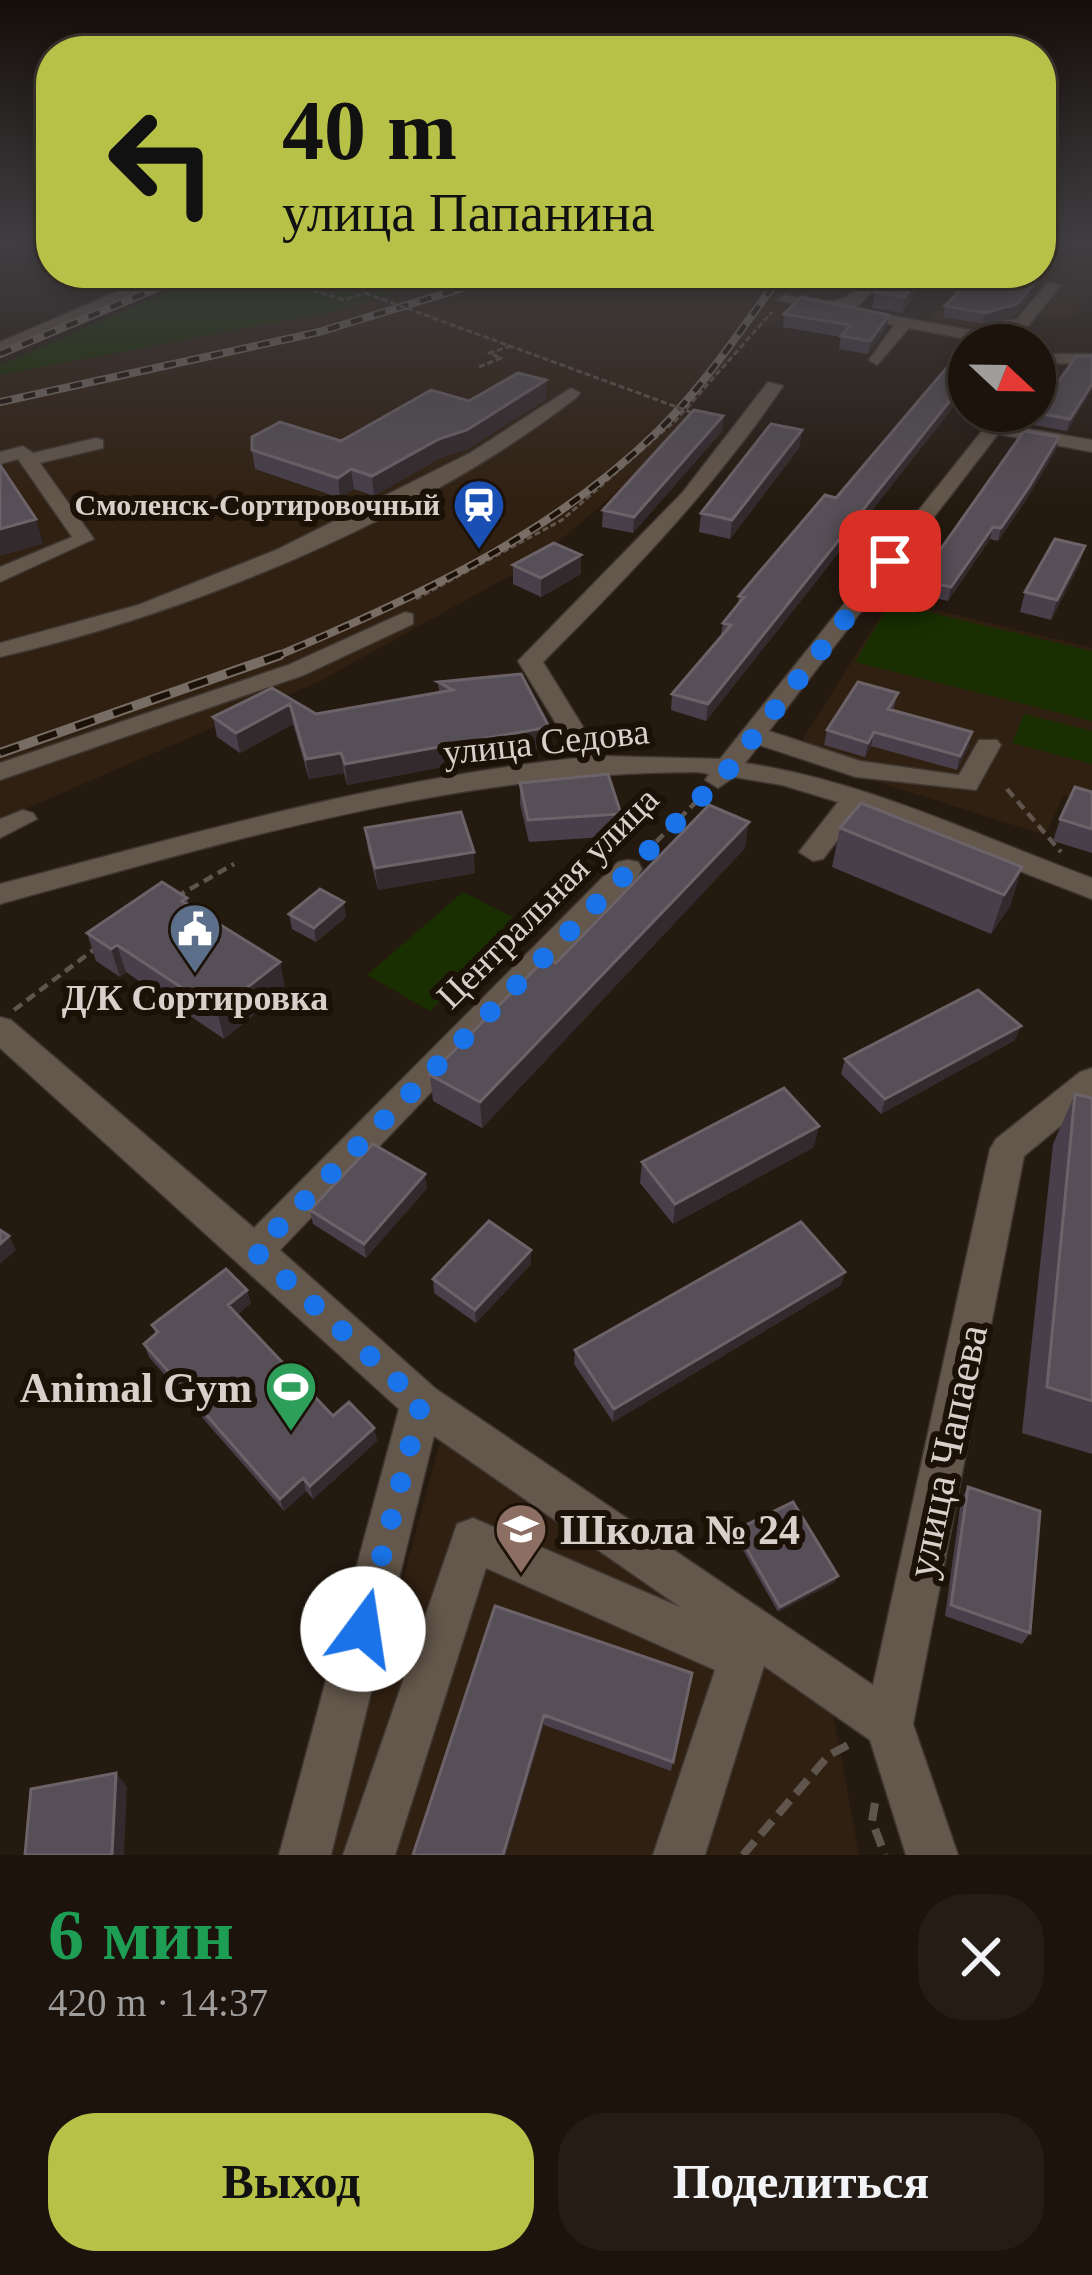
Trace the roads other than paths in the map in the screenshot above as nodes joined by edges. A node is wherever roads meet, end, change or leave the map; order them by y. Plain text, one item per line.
1 (43, 330) edge
2 (899, 330) edge
3 (0, 348) edge
4 (1056, 356) edge
5 (1092, 359) edge
6 (877, 360) dead end
7 (774, 386) dead end
8 (571, 393) dead end
9 (991, 432) edge
10 (1045, 432) edge
11 (96, 444) dead end
12 (1092, 446) edge
13 (0, 458) edge
14 (29, 460) junction
15 (0, 575) edge
16 (405, 619) road end
17 (0, 650) edge
18 (755, 735) junction
19 (988, 745) dead end
20 (594, 765) junction
21 (0, 772) edge
22 (723, 775) junction
23 (853, 802) junction
24 (813, 851) dead end
25 (628, 869) road end
26 (1092, 889) edge
27 (0, 895) edge
28 (3, 1038) edge
29 (1092, 1082) edge
30 (255, 1251) junction
31 (421, 1403) junction
32 (747, 1644) junction
33 (889, 1724) junction
34 (305, 1855) edge
35 (369, 1855) edge
36 (679, 1855) edge
37 (932, 1855) edge

1 - 3 street
2 - 6 street
4 - 5 street
7 - 20 street, Центральная улица
8 - 17 street
9 - 18 street
10 - 12 street
11 - 14 street
13 - 14 street
14 - 15 street
16 - 21 street
18 - 19 street
18 - 22 street
20 - 22 street, улица Седова
20 - 27 street, улица Седова
22 - 23 street, улица Седова
23 - 24 street
23 - 26 street, улица Седова
25 - 30 street, Центральная улица
28 - 30 street
29 - 33 street, улица Чапаева
30 - 31 street
31 - 32 street
31 - 34 street
32 - 33 street
32 - 35 street
32 - 36 street
33 - 37 street, улица Чапаева

